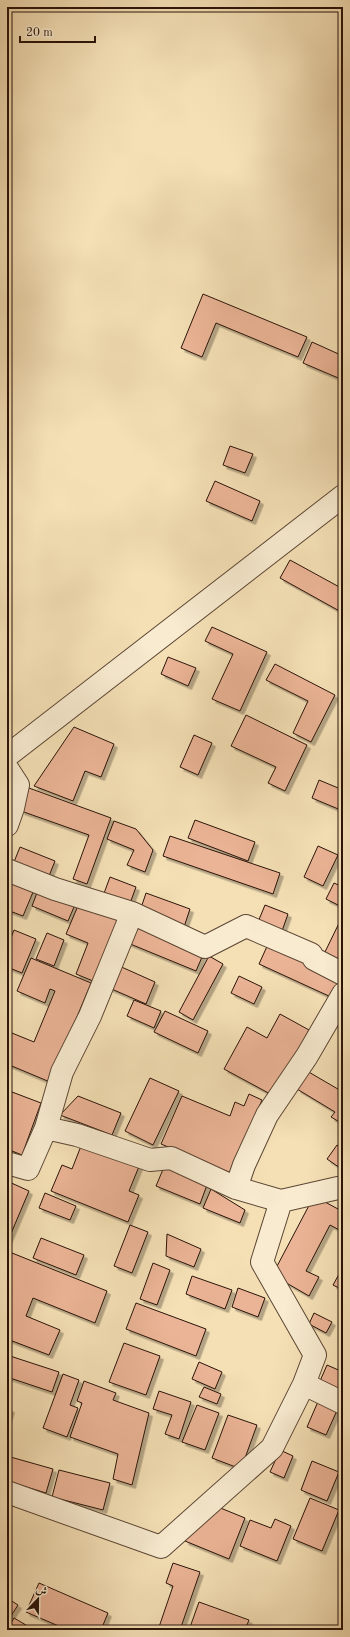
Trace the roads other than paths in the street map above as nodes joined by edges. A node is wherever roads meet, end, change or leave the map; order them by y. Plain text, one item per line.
1 (343, 496) edge
2 (7, 756) edge
3 (7, 768) edge
4 (7, 825) edge
5 (7, 870) edge
6 (132, 913) junction
7 (343, 974) edge
8 (343, 994) edge
9 (46, 1128) junction
10 (7, 1163) edge
11 (236, 1188) junction
12 (343, 1189) edge
13 (281, 1201) junction
14 (304, 1384) junction
15 (343, 1403) edge
16 (7, 1492) edge

1 - 2 street
3 - 4 street
5 - 6 street
6 - 7 street
6 - 9 street
8 - 11 street
9 - 10 street
9 - 11 street
11 - 13 street
12 - 13 street
13 - 14 street
14 - 15 street
14 - 16 street

